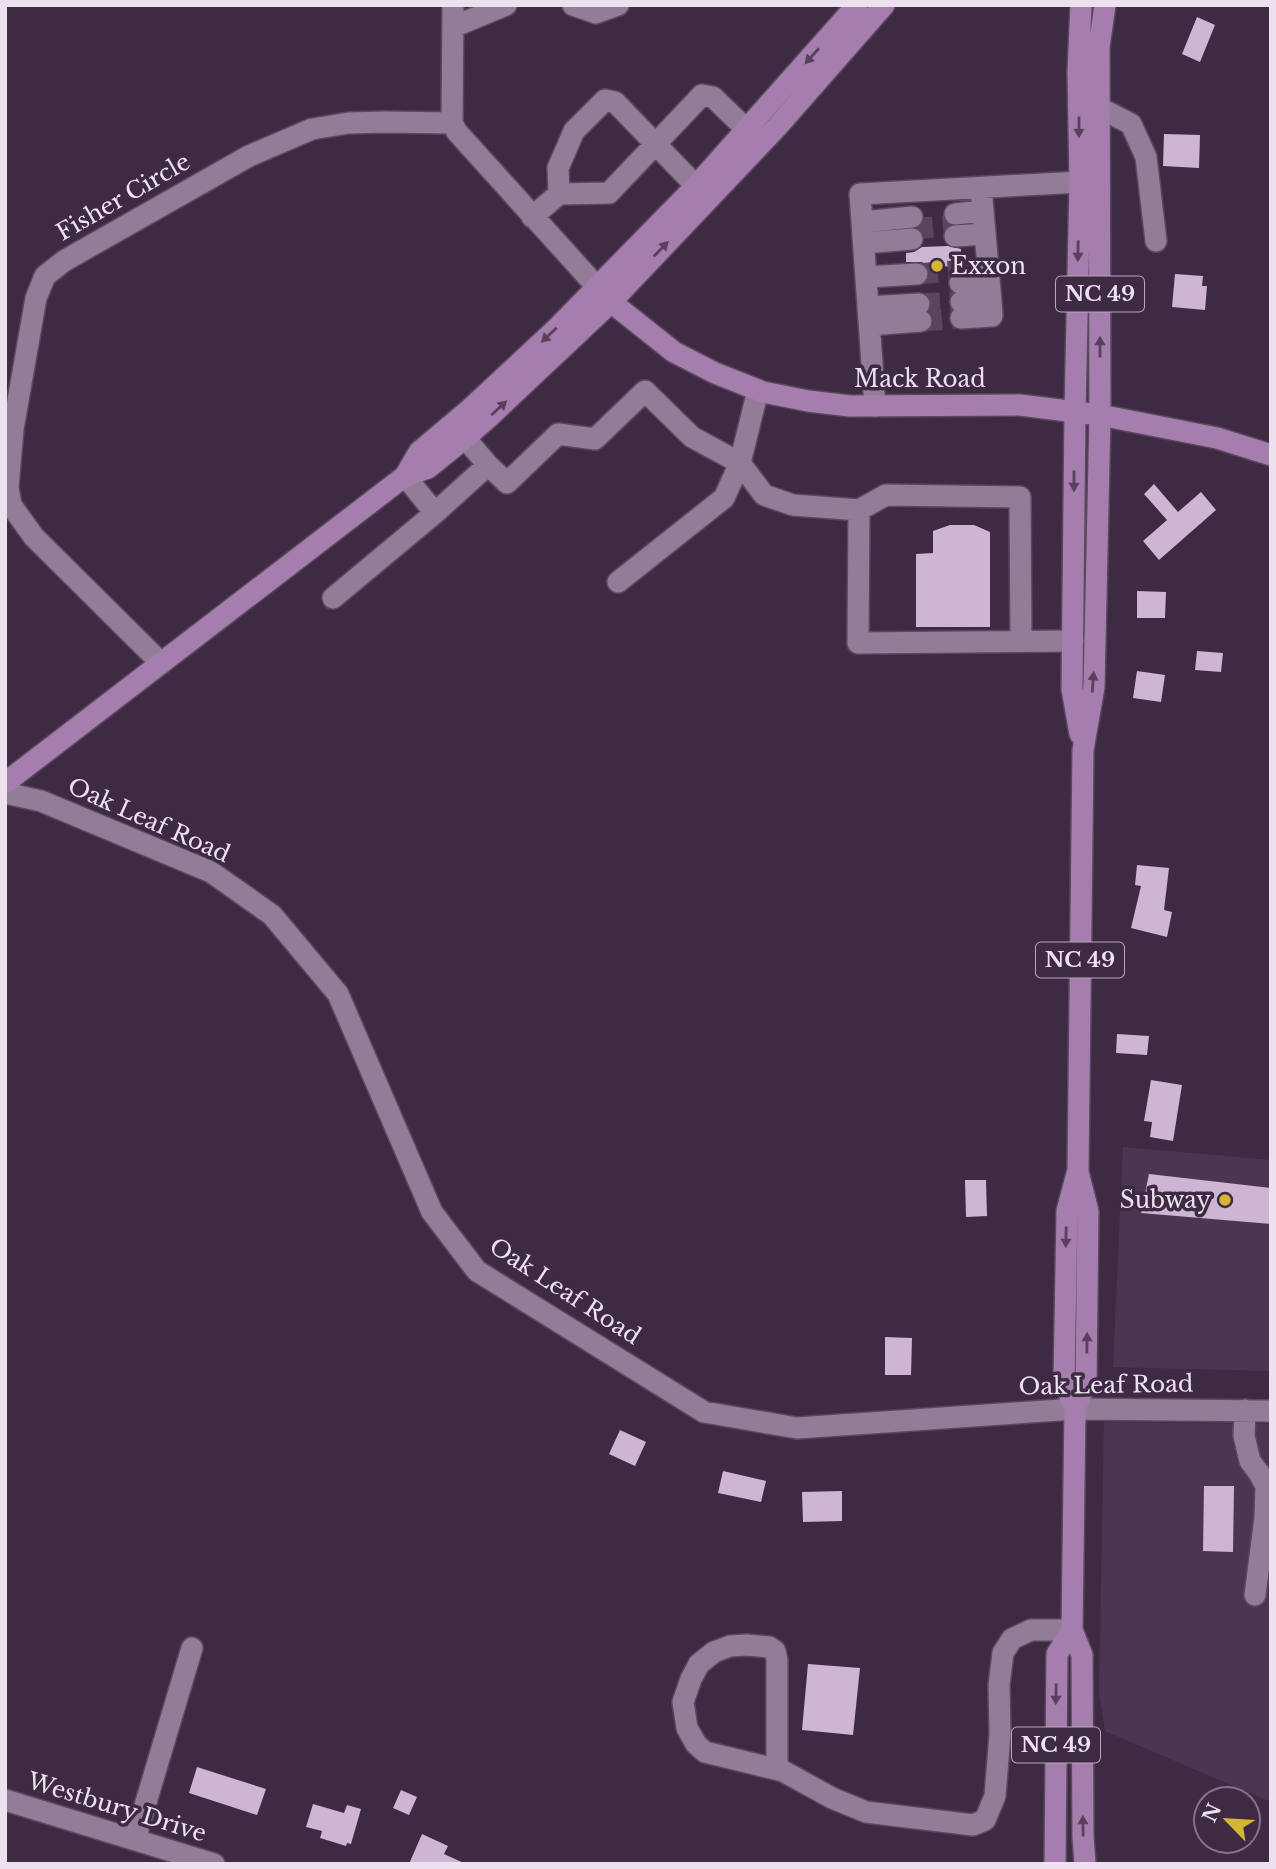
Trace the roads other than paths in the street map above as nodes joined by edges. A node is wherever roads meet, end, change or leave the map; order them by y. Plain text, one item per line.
1 (453, 5) edge
2 (506, 5) edge
3 (573, 5) edge
4 (618, 5) edge
5 (857, 5) edge
6 (884, 5) edge
7 (1081, 5) edge
8 (1091, 5) edge
9 (1105, 5) edge
10 (453, 27) junction
11 (1099, 47) junction
12 (1098, 107) junction
13 (453, 123) junction
14 (747, 130) junction
15 (656, 144) junction
16 (1080, 182) junction
17 (696, 186) junction
18 (981, 188) junction
19 (559, 194) junction
20 (532, 217) junction
21 (984, 223) junction
22 (955, 225) tunnel mouth
23 (912, 228) tunnel mouth
24 (863, 232) junction
25 (1156, 241) dead end
26 (604, 295) junction
27 (868, 299) junction
28 (961, 301) tunnel mouth
29 (758, 390) junction
30 (875, 406) junction
31 (1075, 412) junction
32 (1100, 415) junction
33 (465, 438) junction
34 (1271, 455) edge
35 (740, 463) junction
36 (488, 465) junction
37 (405, 476) junction
38 (859, 510) junction
39 (435, 513) junction
40 (618, 582) dead end
41 (332, 598) dead end
42 (1021, 641) junction
43 (1073, 641) junction
44 (161, 663) junction
45 (1083, 750) junction
46 (5, 783) edge
47 (5, 793) edge
48 (1074, 1409) junction
49 (1245, 1410) junction
50 (1271, 1411) edge
51 (1263, 1468) edge
52 (1255, 1595) dead end
53 (1072, 1630) junction
54 (192, 1648) dead end
55 (777, 1769) junction
56 (5, 1800) edge
57 (135, 1839) junction
58 (214, 1864) edge
59 (1055, 1864) edge
60 (1085, 1864) edge

1 - 10 street
2 - 10 street
3 - 4 street
5 -> 14 main road
26 -> 6 main road
7 -> 16 main road, NC 49
8 - 11 main road
9 - 11 main road, NC 49
10 - 13 street
11 - 12 main road, NC 49
12 - 25 street
32 -> 12 main road, NC 49
13 - 20 street
13 - 44 street, Fisher Circle
14 - 15 street
14 - 17 main road
15 - 17 street
15 - 19 street
15 - 19 street
16 - 18 street
16 -> 31 main road, NC 49
17 - 26 main road
18 - 21 street
18 - 24 street
19 - 20 street
20 - 26 street
21 - 22 street
21 - 28 street
23 - 24 street
24 - 27 street
26 - 29 main road, Mack Road
33 -> 26 main road
26 -> 37 main road
27 - 27 street
27 - 30 street
29 - 30 main road, Mack Road
29 - 35 street
30 - 31 main road, Mack Road
31 - 32 main road, Mack Road
31 -> 43 main road, NC 49
32 - 34 main road, Mack Road
45 -> 32 main road, NC 49
33 - 36 street
33 - 37 main road
35 - 36 street
35 - 38 street
35 - 40 street
36 - 39 street
37 - 39 street
37 - 44 main road
38 - 42 street
38 - 42 street
39 - 41 street
42 - 43 street
43 - 45 main road, NC 49
44 - 46 main road
45 - 48 main road, NC 49
47 - 48 street, Oak Leaf Road
48 - 49 street, Oak Leaf Road
48 - 53 main road, NC 49
49 - 50 street, Oak Leaf Road
49 - 51 street
51 - 52 street
53 - 55 street
53 -> 59 main road, NC 49
60 -> 53 main road, NC 49
54 - 57 street
55 - 55 street
56 - 57 street, Westbury Drive
57 - 58 street, Westbury Drive

